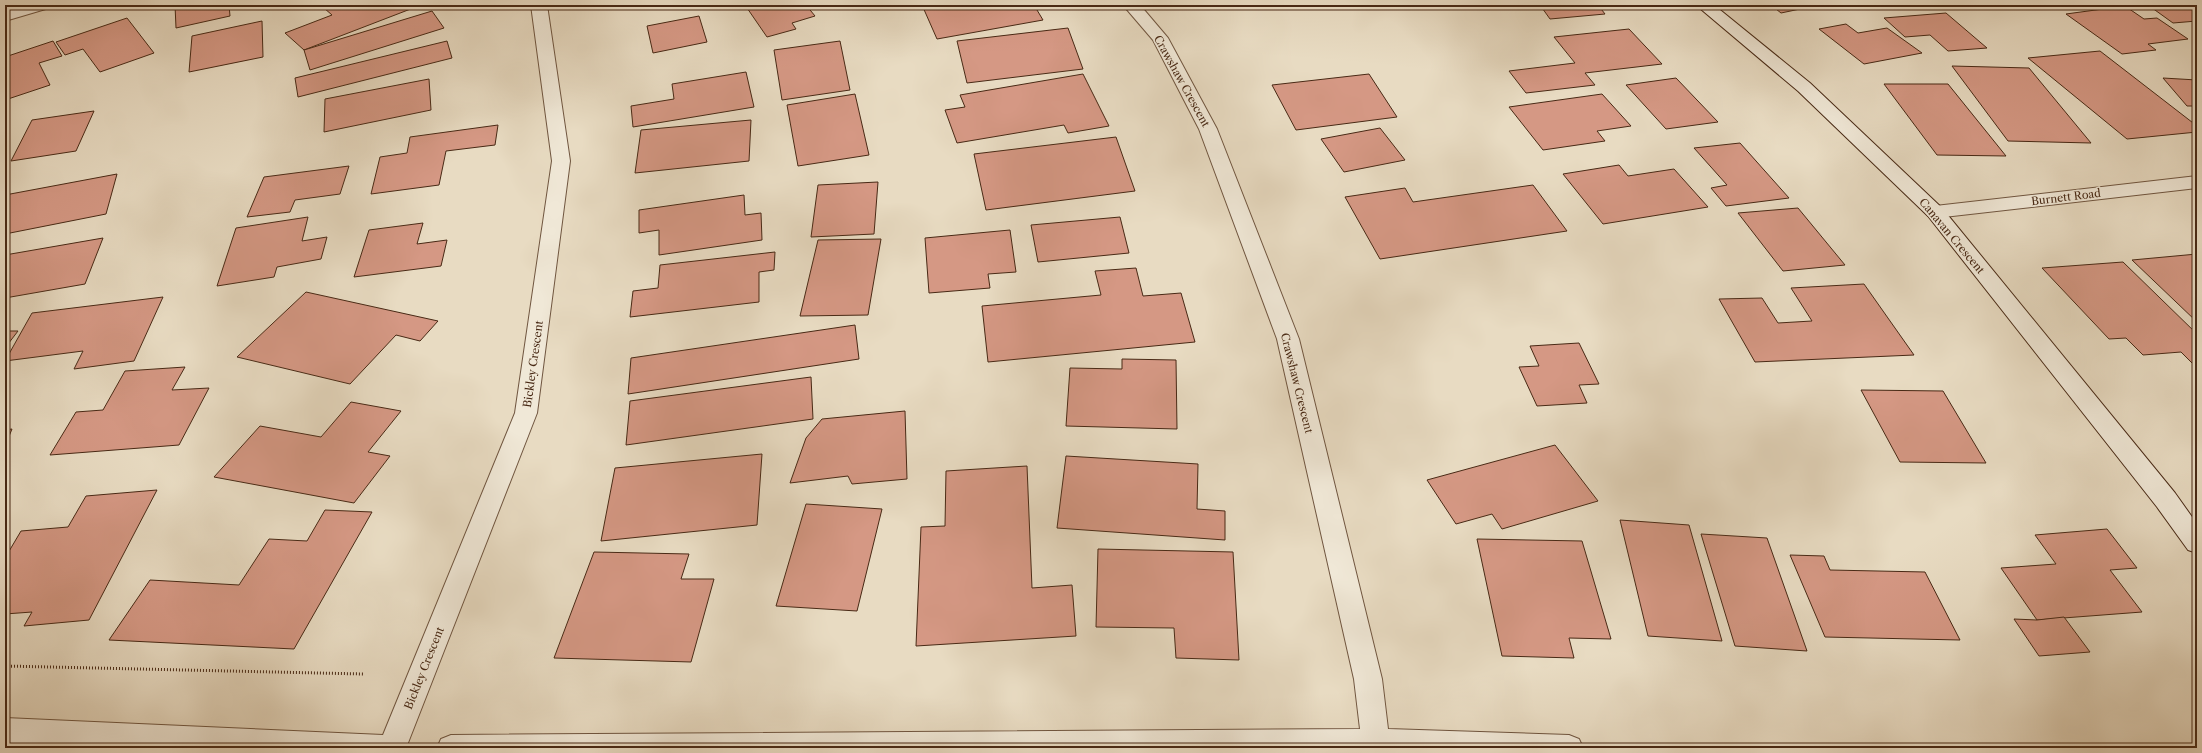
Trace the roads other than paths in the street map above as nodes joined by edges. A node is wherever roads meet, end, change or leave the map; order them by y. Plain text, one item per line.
1 (43, 5) edge
2 (539, 5) edge
3 (1131, 5) edge
4 (1704, 5) edge
5 (5, 16) edge
6 (2197, 182) edge
7 (1935, 212) junction
8 (2166, 500) junction
9 (2197, 528) edge
10 (2197, 543) edge
11 (5, 731) edge
12 (1376, 742) junction
13 (386, 748) edge
14 (392, 748) edge
15 (451, 748) edge
16 (1569, 748) edge

1 - 5 street
2 - 14 street, Bickley Crescent
3 - 12 street, Crawshaw Crescent
4 - 7 street, Canavan Crescent
6 - 7 street, Burnett Road
7 - 8 street, Canavan Crescent
8 - 9 street, Canavan Crescent
8 - 10 street, Canavan Crescent
11 - 13 street
12 - 15 street
12 - 16 street

